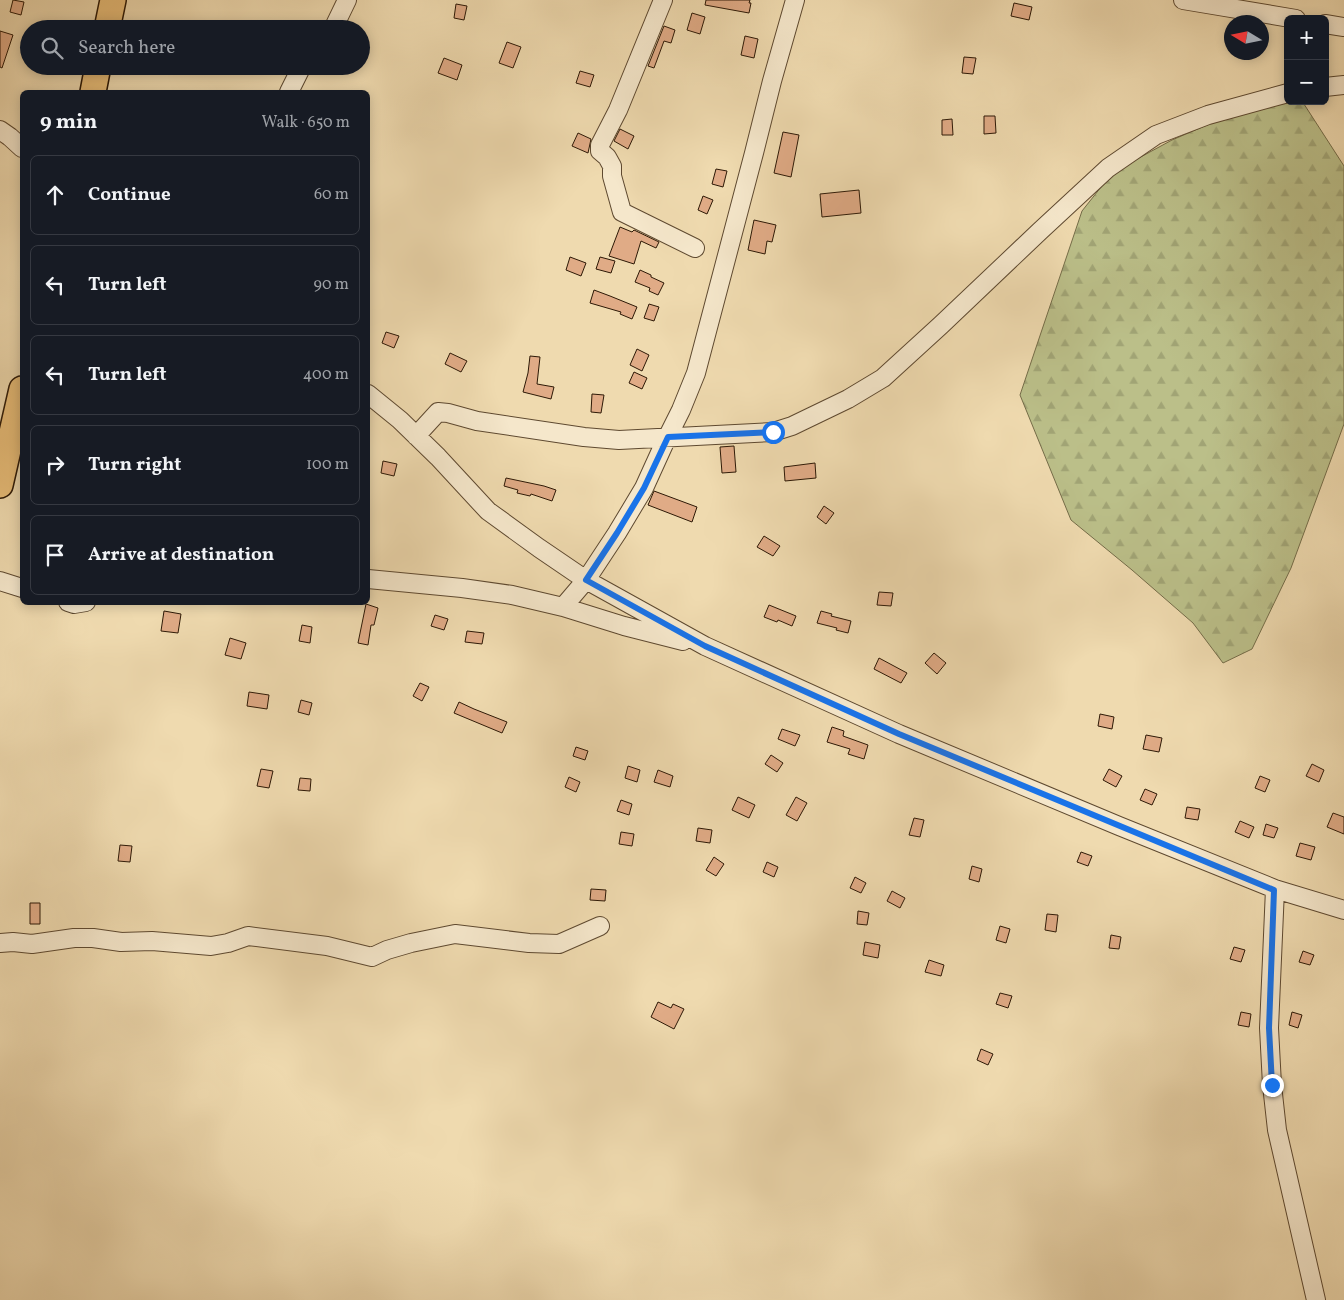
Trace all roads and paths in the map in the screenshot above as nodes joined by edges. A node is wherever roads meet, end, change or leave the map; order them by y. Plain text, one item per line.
1 (113, 0) edge
2 (347, 0) edge
3 (663, 0) edge
4 (796, 0) edge
5 (1187, 0) edge
6 (1284, 17) edge
7 (109, 20) edge
8 (337, 20) edge
9 (1329, 25) edge
10 (1344, 27) edge
11 (96, 75) edge
12 (298, 75) edge
13 (1344, 85) edge
14 (1329, 87) edge
15 (93, 90) edge
16 (290, 90) edge
17 (1284, 94) edge
18 (0, 130) edge
19 (20, 146) edge
20 (695, 248) dead end
21 (370, 396) edge
22 (20, 398) edge
23 (416, 436) junction
24 (668, 437) junction
25 (0, 485) edge
26 (370, 579) edge
27 (586, 580) junction
28 (0, 581) edge
29 (20, 587) edge
30 (563, 607) junction
31 (705, 646) junction
32 (1274, 890) junction
33 (1344, 910) edge
34 (600, 926) dead end
35 (0, 943) edge
36 (1316, 1300) edge

1 - 7 highway
2 - 8 street
3 - 20 street
4 - 24 street
5 - 6 street
9 - 10 street
11 - 15 highway
12 - 16 street
13 - 14 street
17 - 24 street
18 - 19 street
21 - 23 street
22 - 25 highway
23 - 24 street
23 - 27 street
24 - 27 street
26 - 30 street
27 - 30 street
27 - 31 street
28 - 29 street
30 - 31 street
31 - 32 street
32 - 33 street
32 - 36 street
34 - 35 street

